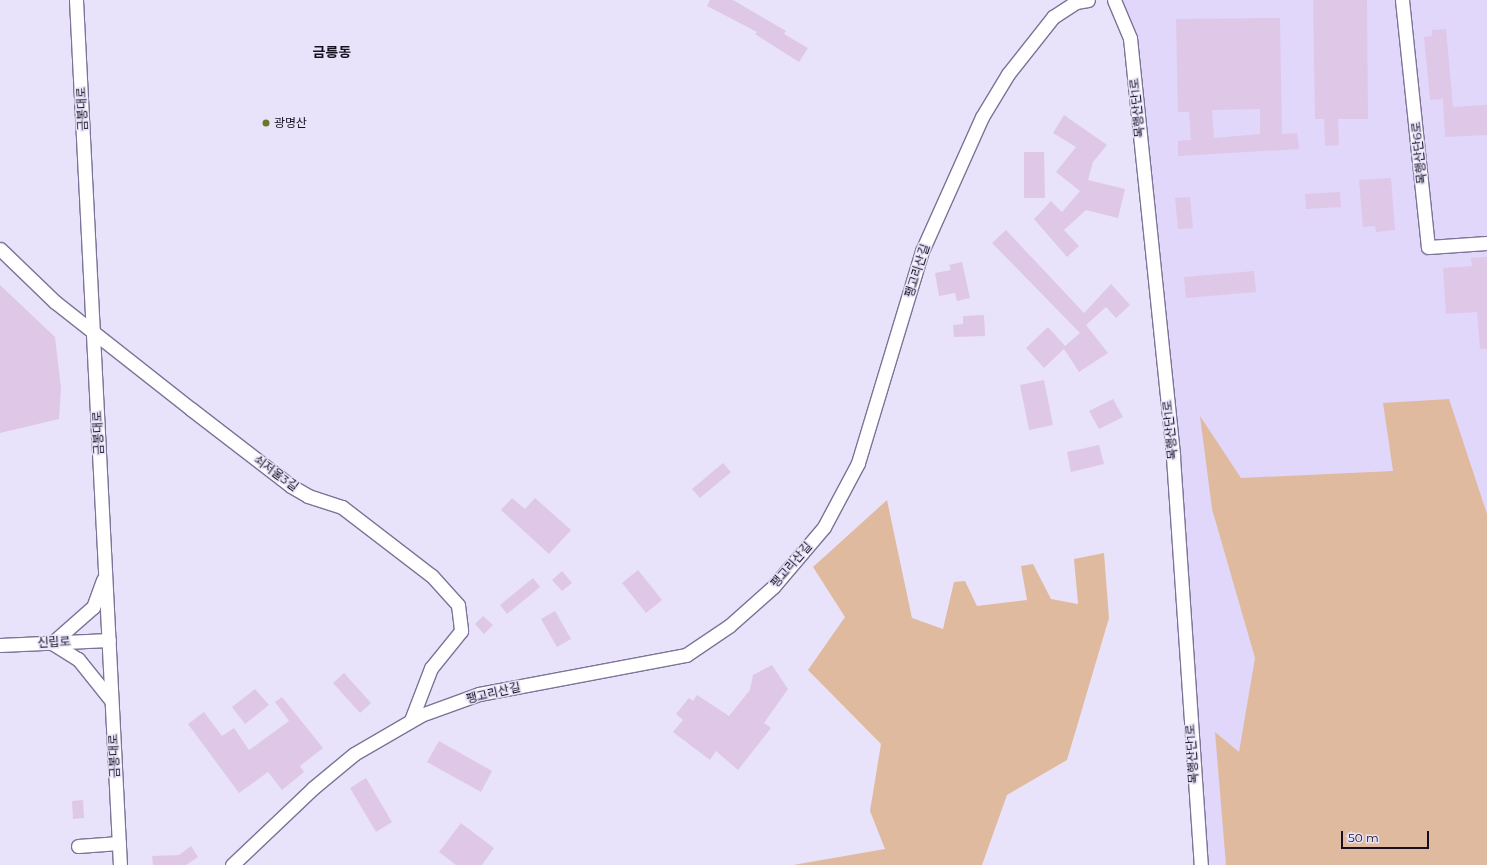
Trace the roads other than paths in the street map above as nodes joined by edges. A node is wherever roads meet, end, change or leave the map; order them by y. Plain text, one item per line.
1 (76, 0) edge
2 (1088, 0) edge
3 (1114, 0) edge
4 (1402, 0) edge
5 (1487, 243) edge
6 (0, 249) edge
7 (92, 329) junction
8 (105, 575) junction
9 (109, 640) junction
10 (52, 643) junction
11 (0, 645) edge
12 (112, 700) junction
13 (411, 720) junction
14 (119, 844) junction
15 (78, 846) dead end
16 (120, 865) edge
17 (232, 865) edge
18 (1201, 865) edge

1 - 7 street, 금봉대로
2 - 13 street, 팽고리산길
3 - 18 street, 목행산단1로
4 - 5 street, 목행산단6로
6 - 7 street, 쇠저울3길
7 - 8 street, 금봉대로
7 - 13 street, 쇠저울3길
8 - 9 street, 금봉대로
8 - 10 street
9 - 10 street, 신립로
9 - 12 street, 금봉대로
10 - 11 street, 신립로
10 - 12 street
12 - 14 street, 금봉대로
13 - 17 street, 팽고리산길
14 - 15 street
14 - 16 street, 금봉대로

